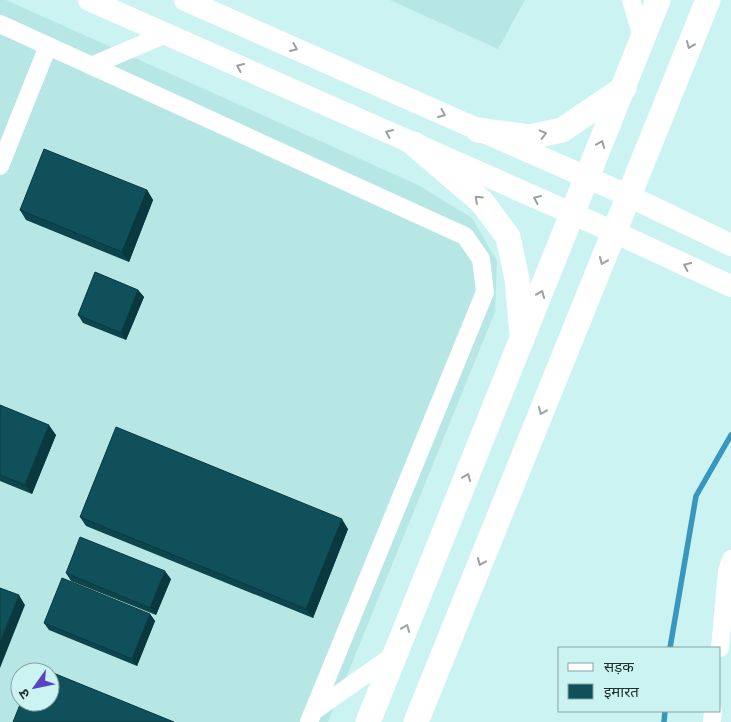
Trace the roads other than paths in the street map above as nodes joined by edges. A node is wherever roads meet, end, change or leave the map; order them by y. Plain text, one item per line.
1 (88, 0) edge
2 (185, 0) edge
3 (631, 0) edge
4 (658, 0) edge
5 (708, 0) edge
6 (0, 24) edge
7 (166, 34) junction
8 (643, 40) junction
9 (48, 46) junction
10 (91, 66) junction
11 (624, 88) junction
12 (478, 130) junction
13 (414, 144) junction
14 (0, 166) edge
15 (588, 178) junction
16 (629, 196) junction
17 (573, 214) junction
18 (614, 232) junction
19 (731, 245) edge
20 (731, 286) edge
21 (522, 340) junction
22 (731, 559) edge
23 (720, 647) edge
24 (395, 654) junction
25 (311, 716) edge
26 (368, 722) edge
27 (416, 722) edge

1 - 7 street
2 -> 12 street
3 - 8 street
4 - 8 main road
5 -> 16 main road
6 - 9 street
7 - 10 street
13 -> 7 street
8 - 11 main road
9 - 10 street
9 - 14 street
10 - 25 street
12 -> 11 main road
15 -> 11 main road
12 - 15 street
17 -> 13 street
21 -> 13 main road
15 - 16 street
15 - 17 main road
16 - 18 main road
16 - 19 street
17 - 18 street
21 -> 17 main road
20 -> 18 street
18 -> 27 main road
24 -> 21 main road
22 - 23 street
24 - 25 street
24 - 26 main road

